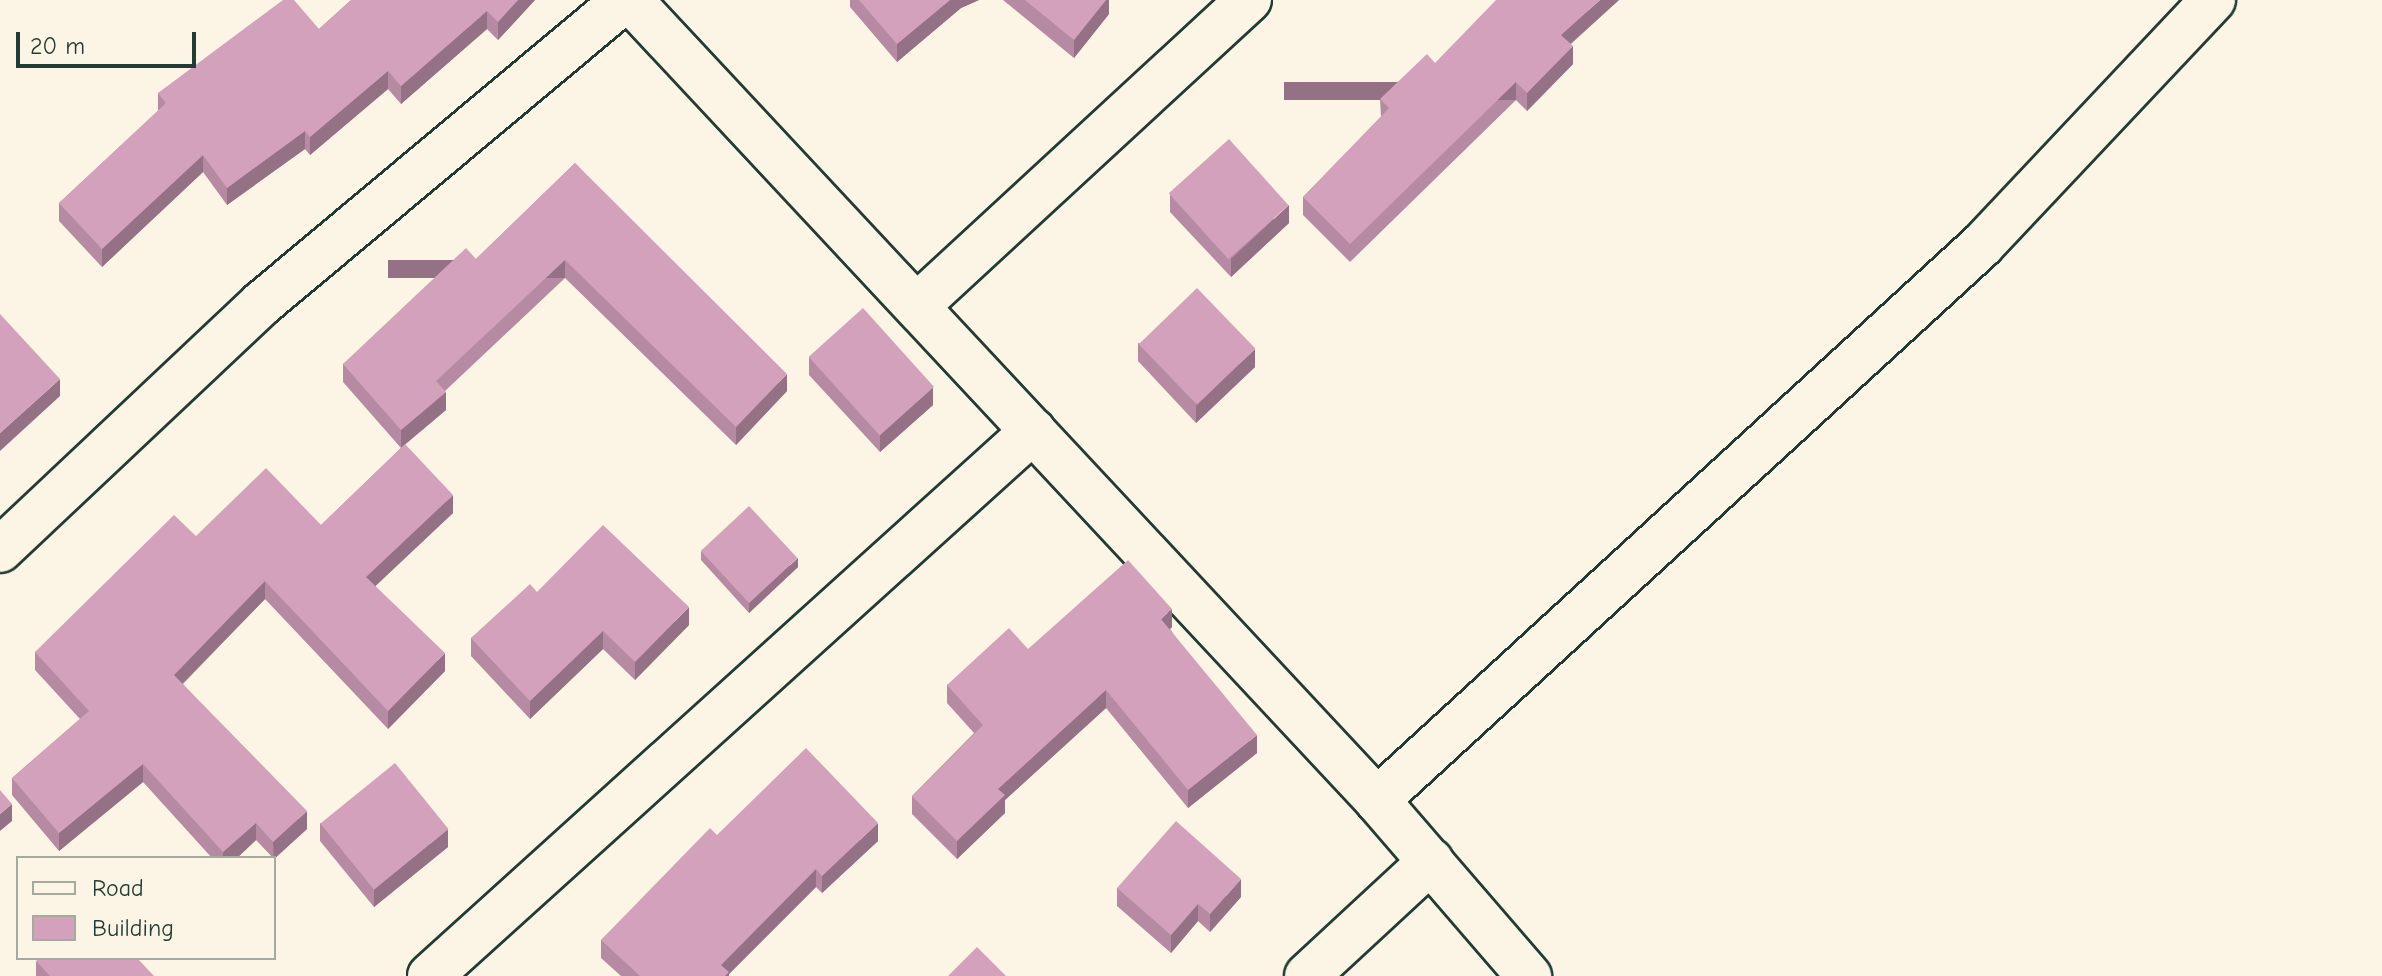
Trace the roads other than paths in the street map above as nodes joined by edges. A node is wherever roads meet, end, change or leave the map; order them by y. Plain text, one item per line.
1 (627, 0) edge
2 (1249, 0) edge
3 (2213, 0) edge
4 (919, 304) junction
5 (1033, 431) junction
6 (0, 550) edge
7 (1377, 800) junction
8 (1431, 861) junction
9 (430, 976) edge
10 (1307, 976) edge
11 (1529, 976) edge

1 - 4 street
1 - 6 street
2 - 4 street
3 - 7 street
4 - 5 street
5 - 7 street
5 - 9 street
7 - 8 street
8 - 10 street
8 - 11 street

